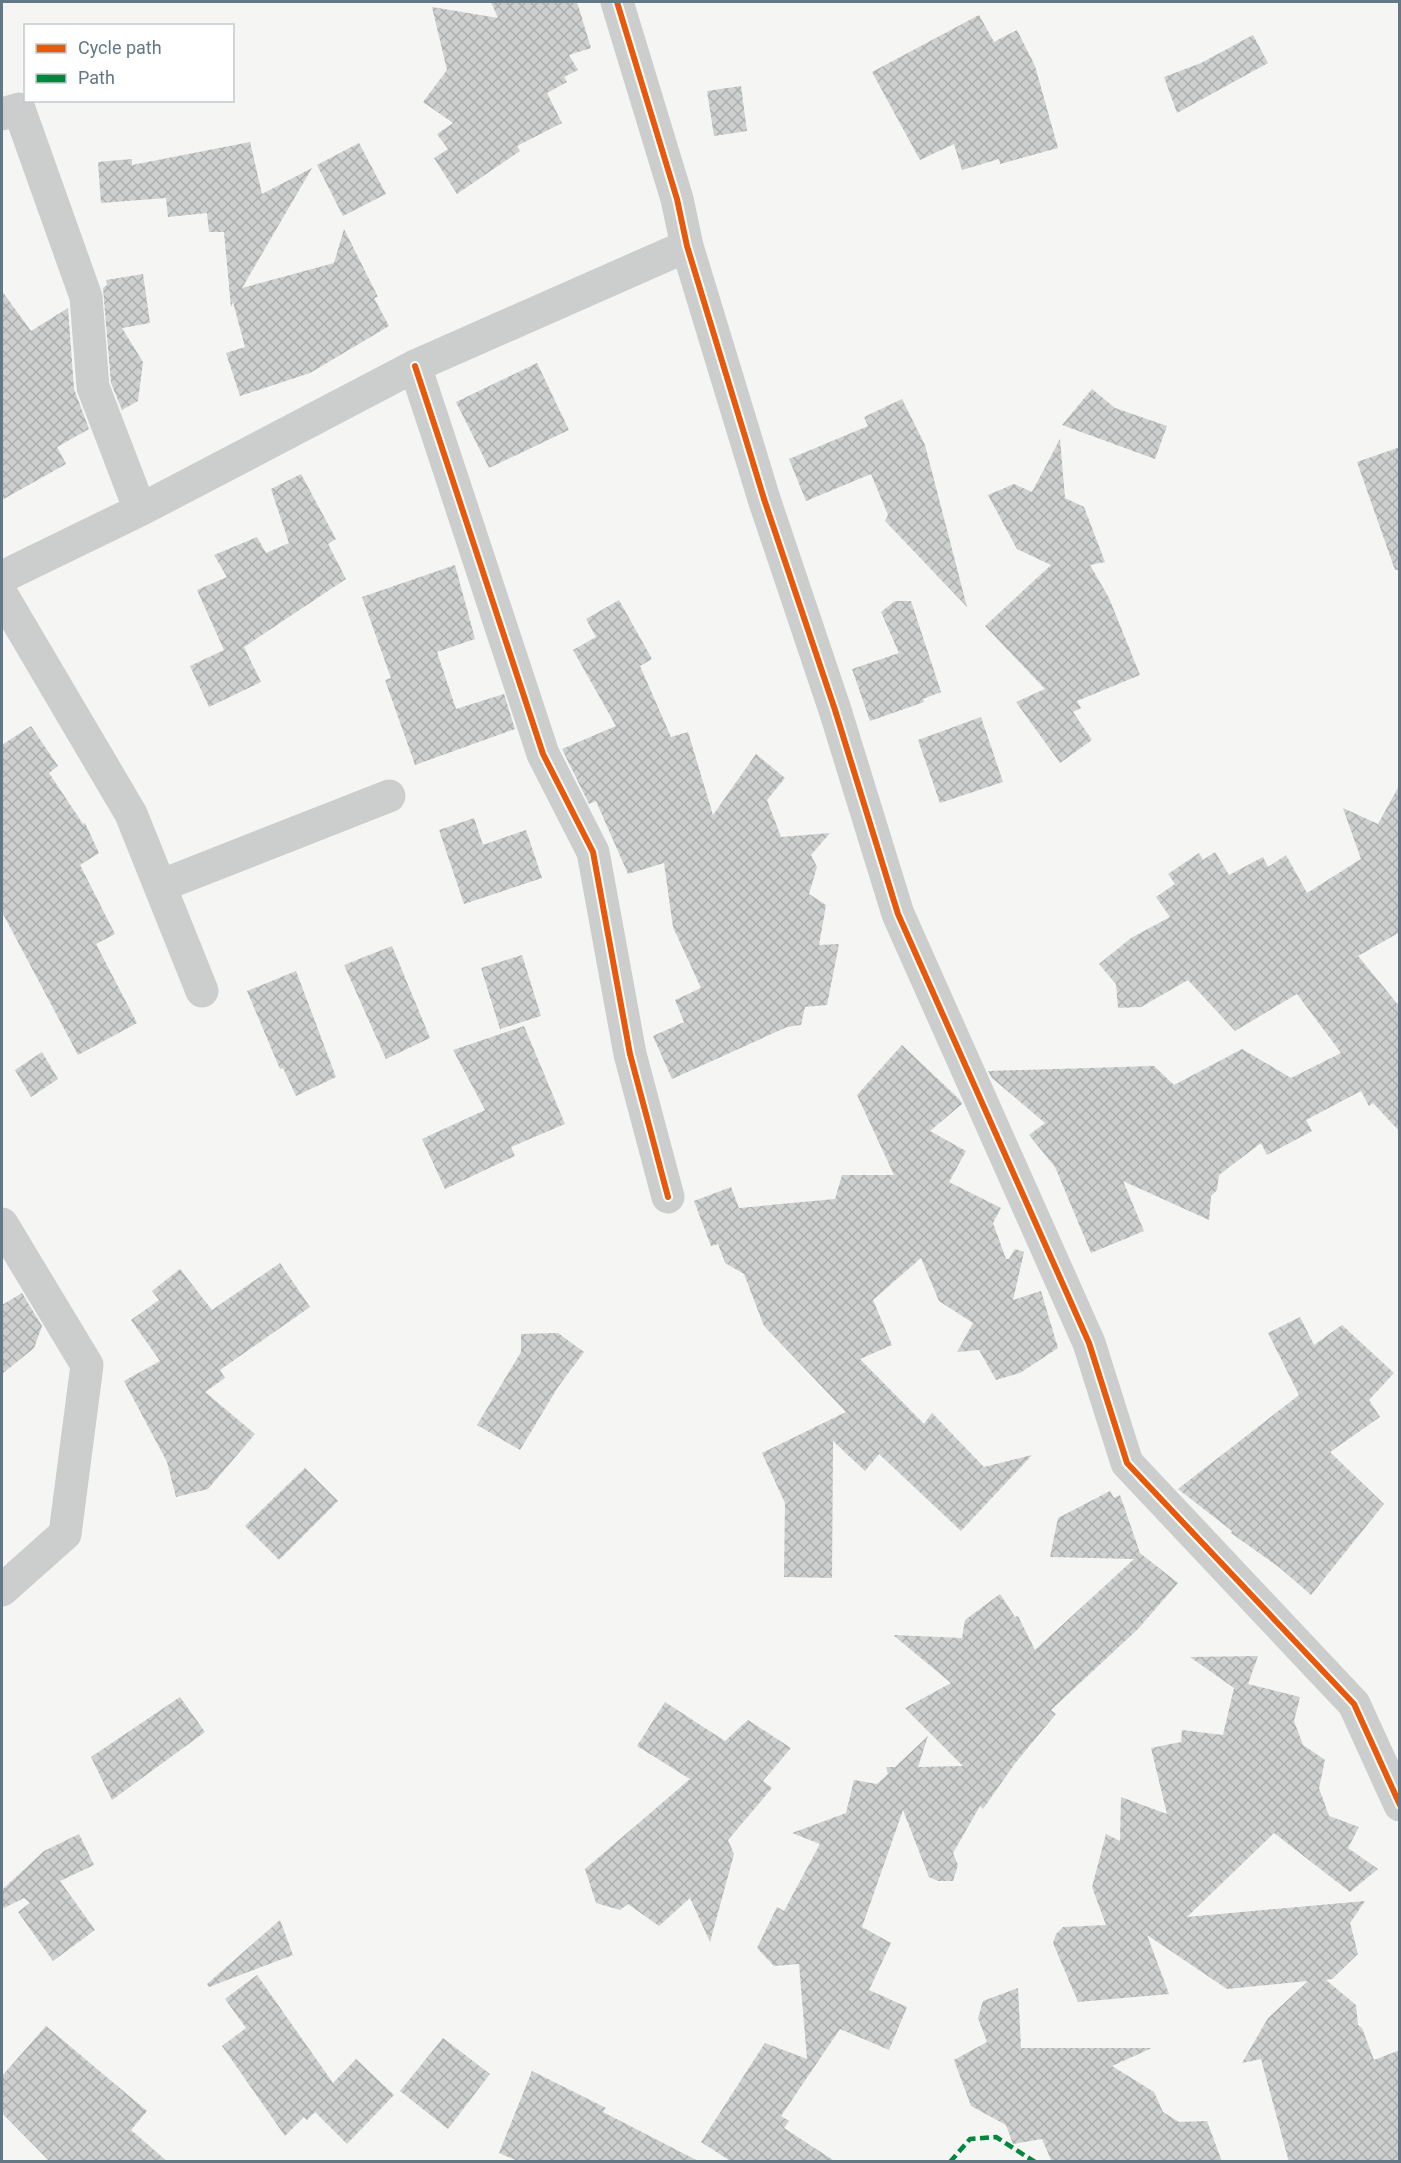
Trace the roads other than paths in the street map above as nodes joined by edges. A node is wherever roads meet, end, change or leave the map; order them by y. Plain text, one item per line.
1 (617, 2) edge
2 (2, 114) edge
3 (687, 246) junction
4 (415, 366) junction
5 (140, 510) junction
6 (2, 577) edge
7 (2, 595) edge
8 (389, 795) dead end
9 (160, 886) junction
10 (202, 991) dead end
11 (668, 1197) dead end
12 (2, 1224) edge
13 (2, 1590) edge
14 (1400, 1805) edge

1 - 3 street
2 - 5 street
3 - 4 street
3 - 14 street
4 - 5 street
4 - 11 street
5 - 6 street
7 - 9 street
8 - 9 street
9 - 10 street
12 - 13 street

